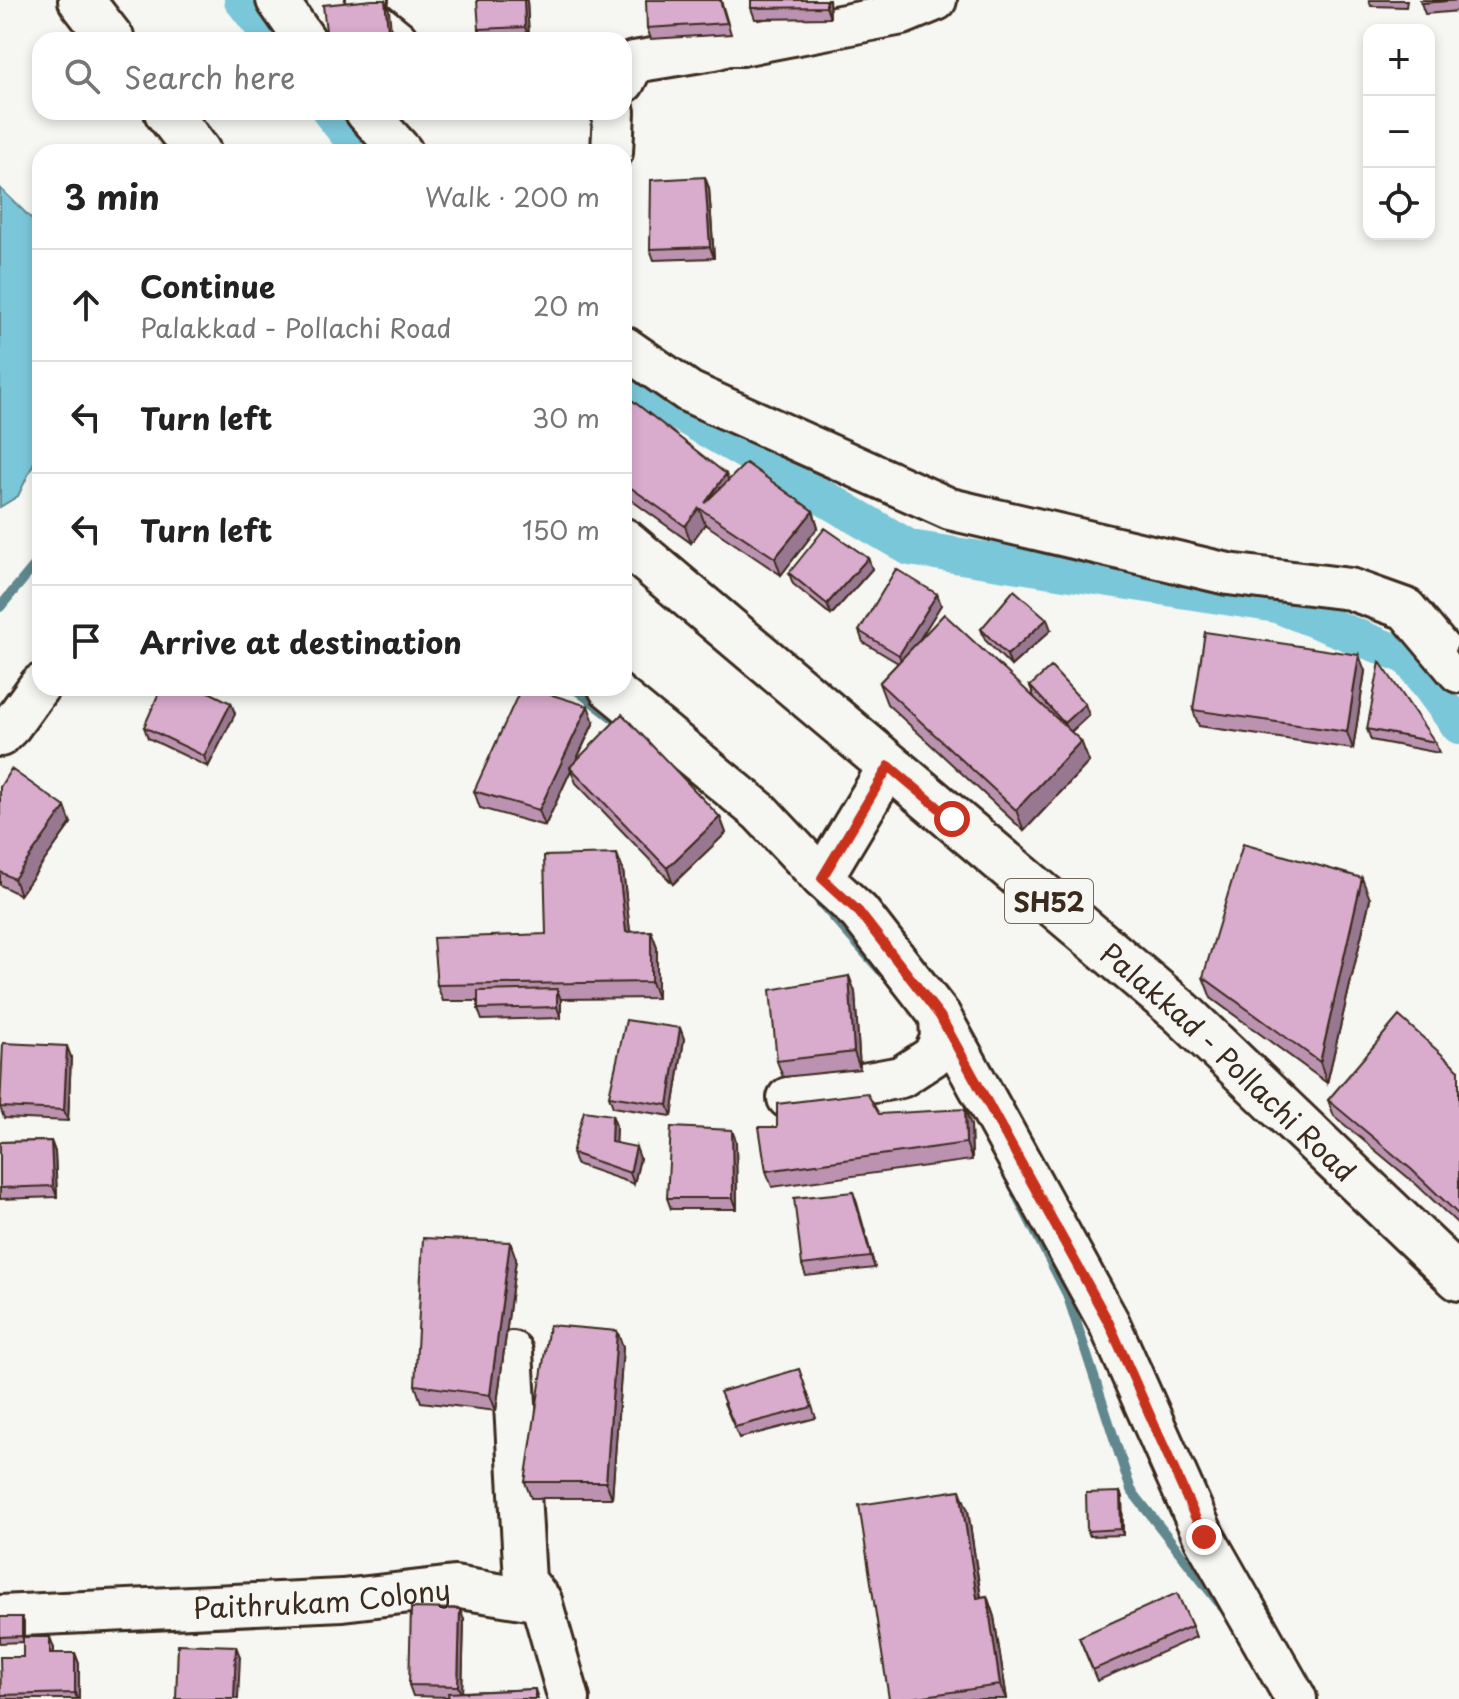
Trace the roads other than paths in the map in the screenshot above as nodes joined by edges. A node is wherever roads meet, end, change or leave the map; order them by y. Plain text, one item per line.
1 (81, 0) edge
2 (277, 0) edge
3 (367, 0) edge
4 (734, 0) edge
5 (936, 0) edge
6 (106, 32) edge
7 (299, 32) edge
8 (387, 32) edge
9 (741, 45) junction
10 (632, 66) edge
11 (173, 120) edge
12 (373, 120) edge
13 (408, 120) edge
14 (614, 120) edge
15 (192, 144) edge
16 (394, 144) edge
17 (403, 144) edge
18 (612, 144) edge
19 (632, 353) edge
20 (632, 548) edge
21 (1459, 672) edge
22 (32, 696) edge
23 (619, 696) edge
24 (0, 736) edge
25 (889, 766) junction
26 (822, 878) junction
27 (940, 1016) junction
28 (788, 1098) dead end
29 (1459, 1278) edge
30 (512, 1352) dead end
31 (541, 1601) junction
32 (0, 1616) edge
33 (569, 1699) edge
34 (1296, 1699) edge

1 - 6 main road
2 - 7 street
3 - 8 street
4 - 9 street
5 - 9 street
9 - 10 street
11 - 15 main road
12 - 16 street
13 - 17 street
14 - 18 street
19 - 21 street
20 - 25 main road, Palakkad - Pollachi Road / SH52
22 - 24 street
23 - 26 street
25 - 26 street
25 - 29 main road, Palakkad - Pollachi Road / SH52
26 - 27 street
27 - 28 street
27 - 34 street
30 - 31 street
31 - 32 street, Paithrukam Colony
31 - 33 street

